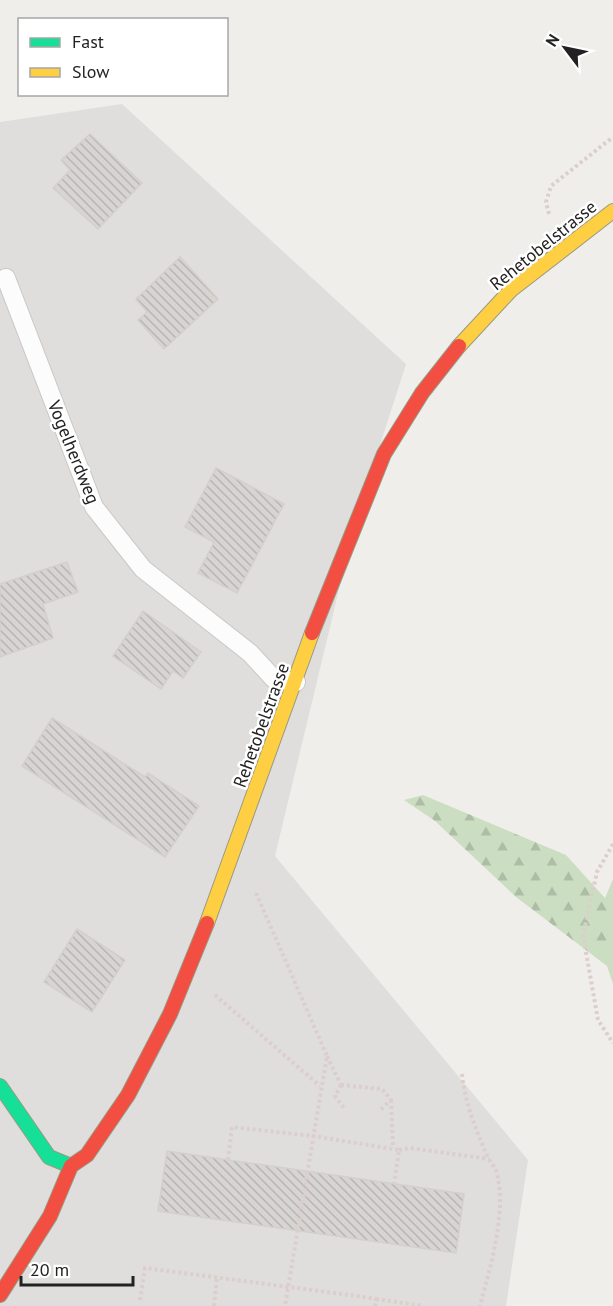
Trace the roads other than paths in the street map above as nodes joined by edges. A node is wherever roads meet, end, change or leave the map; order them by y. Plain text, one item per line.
1 (613, 211) edge
2 (6, 278) dead end
3 (296, 682) junction
4 (0, 1086) edge
5 (71, 1167) junction
6 (0, 1295) edge

1 - 3 street, Rehetobelstrasse
2 - 3 lane, Vogelherdweg
3 - 5 street, Rehetobelstrasse
4 - 5 street
5 - 6 street, Rehetobelstrasse

